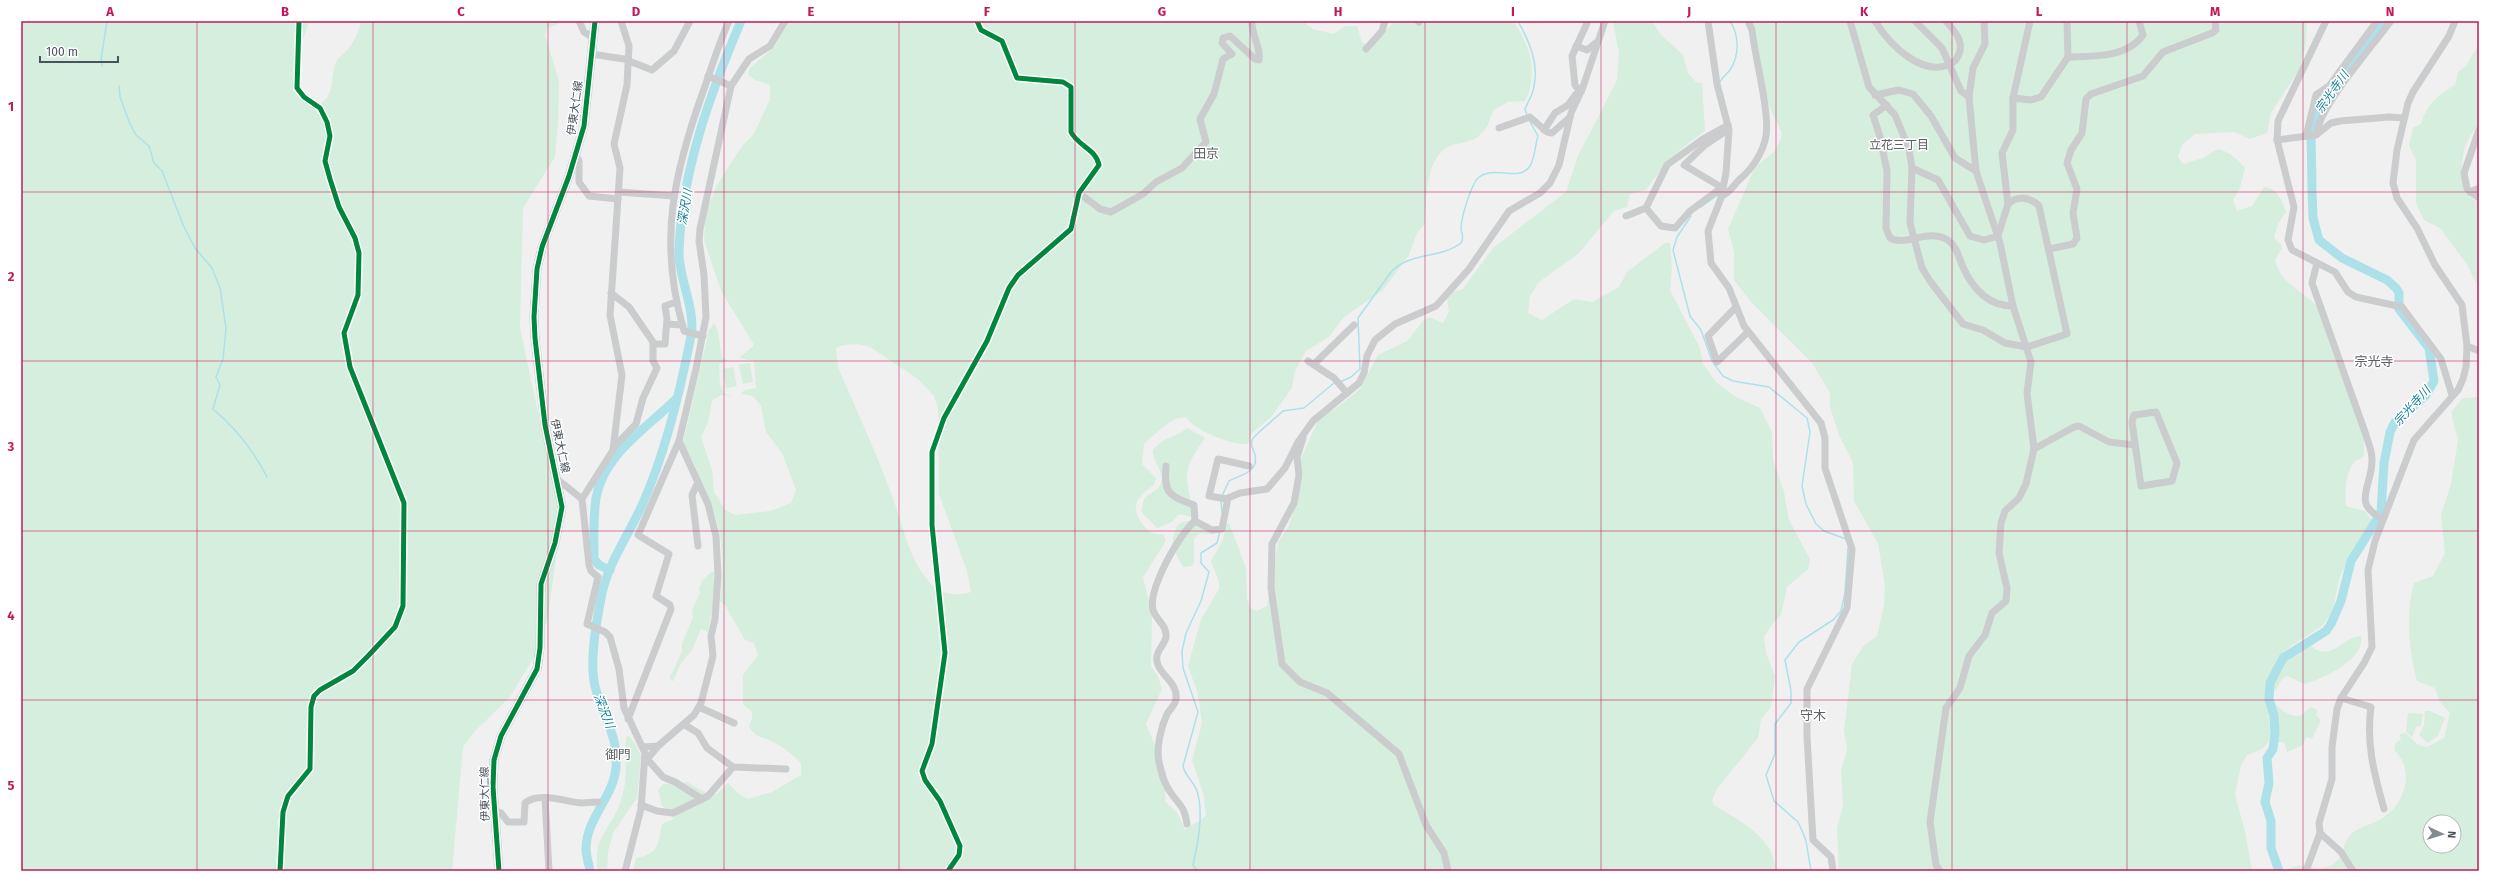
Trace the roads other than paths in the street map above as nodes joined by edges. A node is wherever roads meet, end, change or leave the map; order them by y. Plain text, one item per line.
1 (299, 21) edge
2 (579, 21) edge
3 (595, 21) edge
4 (621, 21) edge
5 (690, 21) edge
6 (729, 21) edge
7 (785, 21) edge
8 (977, 21) edge
9 (1252, 21) edge
10 (1385, 21) edge
11 (1588, 21) edge
12 (1605, 21) edge
13 (1708, 21) edge
14 (1748, 21) edge
15 (1850, 21) edge
16 (1875, 21) edge
17 (1916, 21) edge
18 (1946, 21) edge
19 (1984, 21) edge
20 (2030, 21) edge
21 (2034, 21) edge
22 (2067, 21) edge
23 (2139, 21) edge
24 (2215, 21) edge
25 (2326, 21) edge
26 (2377, 21) edge
27 (2391, 21) edge
28 (2454, 21) edge
29 (592, 37) junction
30 (1597, 42) junction
31 (1576, 46) junction
32 (1366, 49) dead end
33 (591, 54) junction
34 (2068, 57) junction
35 (628, 61) junction
36 (1949, 65) junction
37 (710, 77) junction
38 (730, 85) junction
39 (1580, 91) junction
40 (1875, 95) junction
41 (1969, 97) junction
42 (2013, 98) junction
43 (1887, 105) junction
44 (1570, 117) junction
45 (2404, 118) junction
46 (1499, 128) dead end
47 (1728, 128) junction
48 (1544, 130) junction
49 (2479, 130) edge
50 (2316, 135) junction
51 (2307, 136) junction
52 (2277, 140) junction
53 (576, 155) junction
54 (1912, 168) junction
55 (1976, 171) junction
56 (2479, 188) edge
57 (1721, 190) junction
58 (2470, 192) junction
59 (1079, 193) junction
60 (674, 196) junction
61 (616, 197) junction
62 (2479, 198) edge
63 (2008, 204) junction
64 (1646, 208) junction
65 (1626, 216) dead end
66 (1998, 236) junction
67 (1914, 238) junction
68 (2049, 249) junction
69 (2317, 262) junction
70 (611, 293) junction
71 (676, 302) junction
72 (2013, 306) junction
73 (1736, 307) junction
74 (667, 324) junction
75 (1354, 325) dead end
76 (684, 328) junction
77 (1748, 332) junction
78 (702, 335) junction
79 (653, 344) junction
80 (2467, 346) junction
81 (2027, 347) junction
82 (2479, 351) edge
83 (1347, 393) junction
84 (2452, 395) junction
85 (1304, 432) junction
86 (679, 441) junction
87 (2135, 445) junction
88 (615, 446) junction
89 (2034, 449) junction
90 (1166, 466) dead end
91 (1250, 466) dead end
92 (557, 479) junction
93 (698, 482) junction
94 (1223, 498) junction
95 (582, 499) junction
96 (2380, 517) junction
97 (1195, 521) junction
98 (698, 546) dead end
99 (2341, 698) junction
100 (699, 707) junction
101 (628, 719) junction
102 (734, 723) dead end
103 (685, 725) junction
104 (658, 746) junction
105 (643, 747) junction
106 (647, 761) junction
107 (733, 768) junction
108 (786, 769) dead end
109 (545, 798) junction
110 (702, 799) junction
111 (598, 802) dead end
112 (641, 805) junction
113 (2384, 809) dead end
114 (494, 810) junction
115 (1187, 824) dead end
116 (2320, 833) junction
117 (280, 871) edge
118 (499, 871) edge
119 (549, 871) edge
120 (626, 871) edge
121 (948, 871) edge
122 (1448, 871) edge
123 (1833, 871) edge
124 (1940, 871) edge
125 (2306, 871) edge
126 (2353, 871) edge

1 - 117 street
2 - 29 street
3 - 29 main road, 伊東大仁線
4 - 35 street
5 - 35 street
6 - 37 street
7 - 38 street
8 - 59 street
9 - 59 street
10 - 32 street
11 - 31 street
12 - 30 street
13 - 47 street
14 - 57 street
15 - 40 street
16 - 36 street
17 - 36 street
18 - 36 street
19 - 41 street
20 - 21 street
20 - 42 street
22 - 34 street
23 - 34 street
24 - 68 street
25 - 52 street
26 - 51 street
27 - 50 street
28 - 45 street
29 - 33 main road, 伊東大仁線
30 - 31 street
30 - 39 street
31 - 39 street
33 - 35 street
33 - 53 main road, 伊東大仁線
34 - 42 street
35 - 61 street
36 - 41 street
37 - 38 street
37 - 60 street
38 - 78 street
39 - 44 street
39 - 48 street
40 - 43 street
40 - 55 street
41 - 55 street
42 - 63 street
43 - 54 street
43 - 67 street
44 - 48 street
44 - 83 street
45 - 50 street
45 - 80 street
46 - 48 street
47 - 57 street
47 - 57 street
47 - 64 street
49 - 58 street
50 - 51 street
51 - 52 street
52 - 69 street
53 - 61 street
53 - 92 main road, 伊東大仁線
54 - 66 street
54 - 67 street
55 - 66 street
56 - 58 street
57 - 64 street
57 - 73 street
58 - 62 street
59 - 121 street
60 - 61 street
60 - 71 street
61 - 70 street
63 - 66 street
63 - 68 street
64 - 65 street
66 - 72 street
67 - 72 street
67 - 81 street
68 - 81 street
69 - 84 street
69 - 96 street
70 - 79 street
70 - 88 street
71 - 74 street
71 - 76 street
72 - 81 street
73 - 77 street
73 - 77 street
74 - 76 street
74 - 79 street
75 - 83 street
76 - 78 street
77 - 123 street
78 - 86 street
79 - 88 street
80 - 82 street
80 - 84 street
81 - 89 street
83 - 85 street
84 - 96 street
85 - 94 street
85 - 122 street
86 - 93 street
86 - 101 street
87 - 87 street
87 - 89 street
88 - 95 street
89 - 124 street
90 - 97 street
91 - 94 street
92 - 95 street
92 - 114 main road, 伊東大仁線
93 - 98 street
93 - 100 street
94 - 97 street
95 - 101 street
96 - 99 street
97 - 115 street
99 - 113 street
99 - 116 street
100 - 102 street
100 - 103 street
101 - 105 street
103 - 104 street
103 - 107 street
104 - 105 street
104 - 106 street
105 - 106 street
106 - 110 street
106 - 112 street
107 - 108 street
107 - 110 street
109 - 111 street
109 - 114 street
109 - 119 street
110 - 112 street
112 - 120 street
114 - 118 main road, 伊東大仁線
116 - 125 street
116 - 126 street

